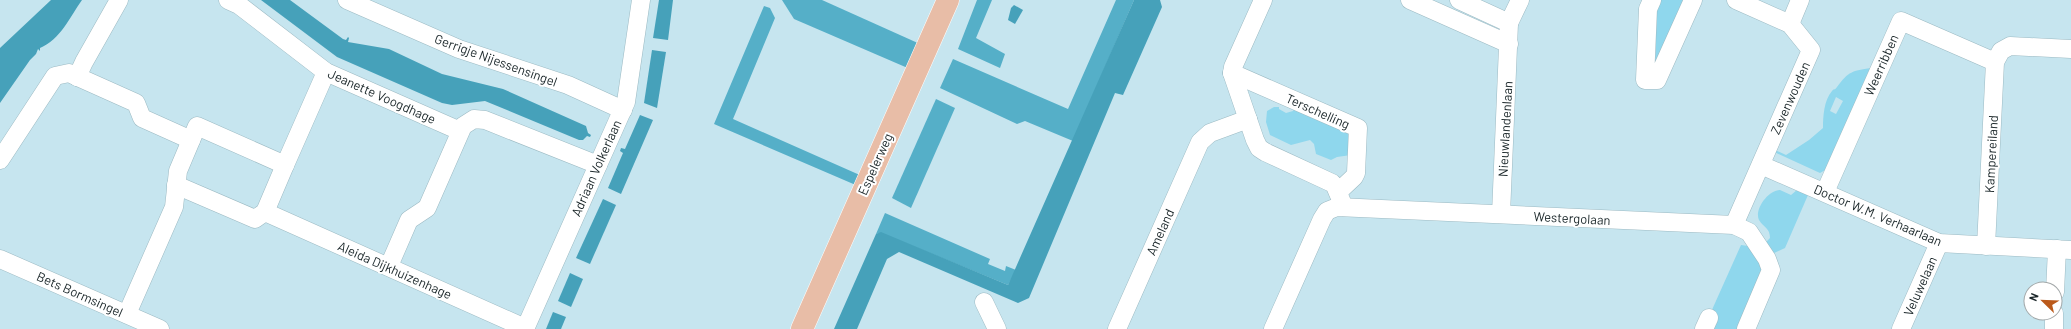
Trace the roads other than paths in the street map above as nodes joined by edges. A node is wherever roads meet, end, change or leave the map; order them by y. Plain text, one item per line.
1 (119, 0) edge
2 (228, 0) edge
3 (348, 0) edge
4 (641, 0) edge
5 (948, 0) edge
6 (955, 0) edge
7 (1263, 0) edge
8 (1410, 0) edge
9 (1459, 0) edge
10 (1652, 0) edge
11 (1693, 0) edge
12 (1736, 0) edge
13 (1800, 0) edge
14 (1514, 2) edge
15 (366, 4) edge
16 (1510, 22) junction
17 (1790, 24) junction
18 (1509, 44) junction
19 (2071, 49) edge
20 (1990, 59) junction
21 (326, 72) junction
22 (1232, 73) junction
23 (77, 77) junction
24 (623, 110) junction
25 (1248, 119) junction
26 (460, 131) junction
27 (191, 140) junction
28 (0, 160) edge
29 (285, 165) junction
30 (598, 165) junction
31 (1761, 165) junction
32 (176, 185) junction
33 (1825, 192) junction
34 (1341, 199) junction
35 (265, 212) junction
36 (1501, 214) junction
37 (1734, 225) junction
38 (1939, 243) junction
39 (1986, 246) junction
40 (2064, 249) edge
41 (0, 259) edge
42 (389, 266) junction
43 (2057, 281) edge
44 (984, 302) dead end
45 (127, 314) junction
46 (525, 328) edge
47 (160, 329) edge
48 (802, 329) edge
49 (810, 329) edge
50 (997, 329) edge
51 (1117, 329) edge
52 (1273, 329) edge
53 (1746, 329) edge
54 (1901, 329) edge

1 - 23 street
2 - 21 street, Jeanette Voogdhage
3 - 15 street, Gerrigje Nijessensingel
4 - 24 street, Adriaan Volkerlaan
5 - 48 main road, Espelerweg
6 - 49 main road, Espelerweg
7 - 22 street
8 - 18 street
9 - 16 street
10 - 11 street
12 - 17 street, Zevenwouden
13 - 17 street
14 - 16 street, Nieuwlandenlaan
15 - 24 street, Gerrigje Nijessensingel
16 - 18 street, Nieuwlandenlaan
17 - 31 street, Zevenwouden
18 - 36 street, Nieuwlandenlaan
19 - 20 street
20 - 33 street, Weerribben
20 - 39 street, Kampereiland
21 - 26 street, Jeanette Voogdhage
21 - 29 street
22 - 25 street
22 - 34 street, Terschelling
23 - 27 street
23 - 28 street
24 - 30 street, Adriaan Volkerlaan
25 - 34 street
25 - 51 street, Ameland
26 - 30 street
26 - 42 street
27 - 29 street
27 - 32 street
29 - 35 street
30 - 46 street, Adriaan Volkerlaan
31 - 33 street, Doctor W.M. Verhaarlaan
31 - 37 street
32 - 35 street
32 - 45 street
33 - 38 street, Doctor W.M. Verhaarlaan
34 - 36 street, Westergolaan
34 - 52 street, Westergolaan
35 - 42 street, Aleida Dijkhuizenhage
36 - 37 street, Westergolaan
37 - 53 street
38 - 39 street, Doctor W.M. Verhaarlaan
38 - 54 street, Veluwelaan
39 - 40 street, Doctor W.M. Verhaarlaan
40 - 43 street
41 - 45 street, Bets Bormsingel
42 - 46 street, Aleida Dijkhuizenhage
44 - 50 street
45 - 47 street, Bets Bormsingel

